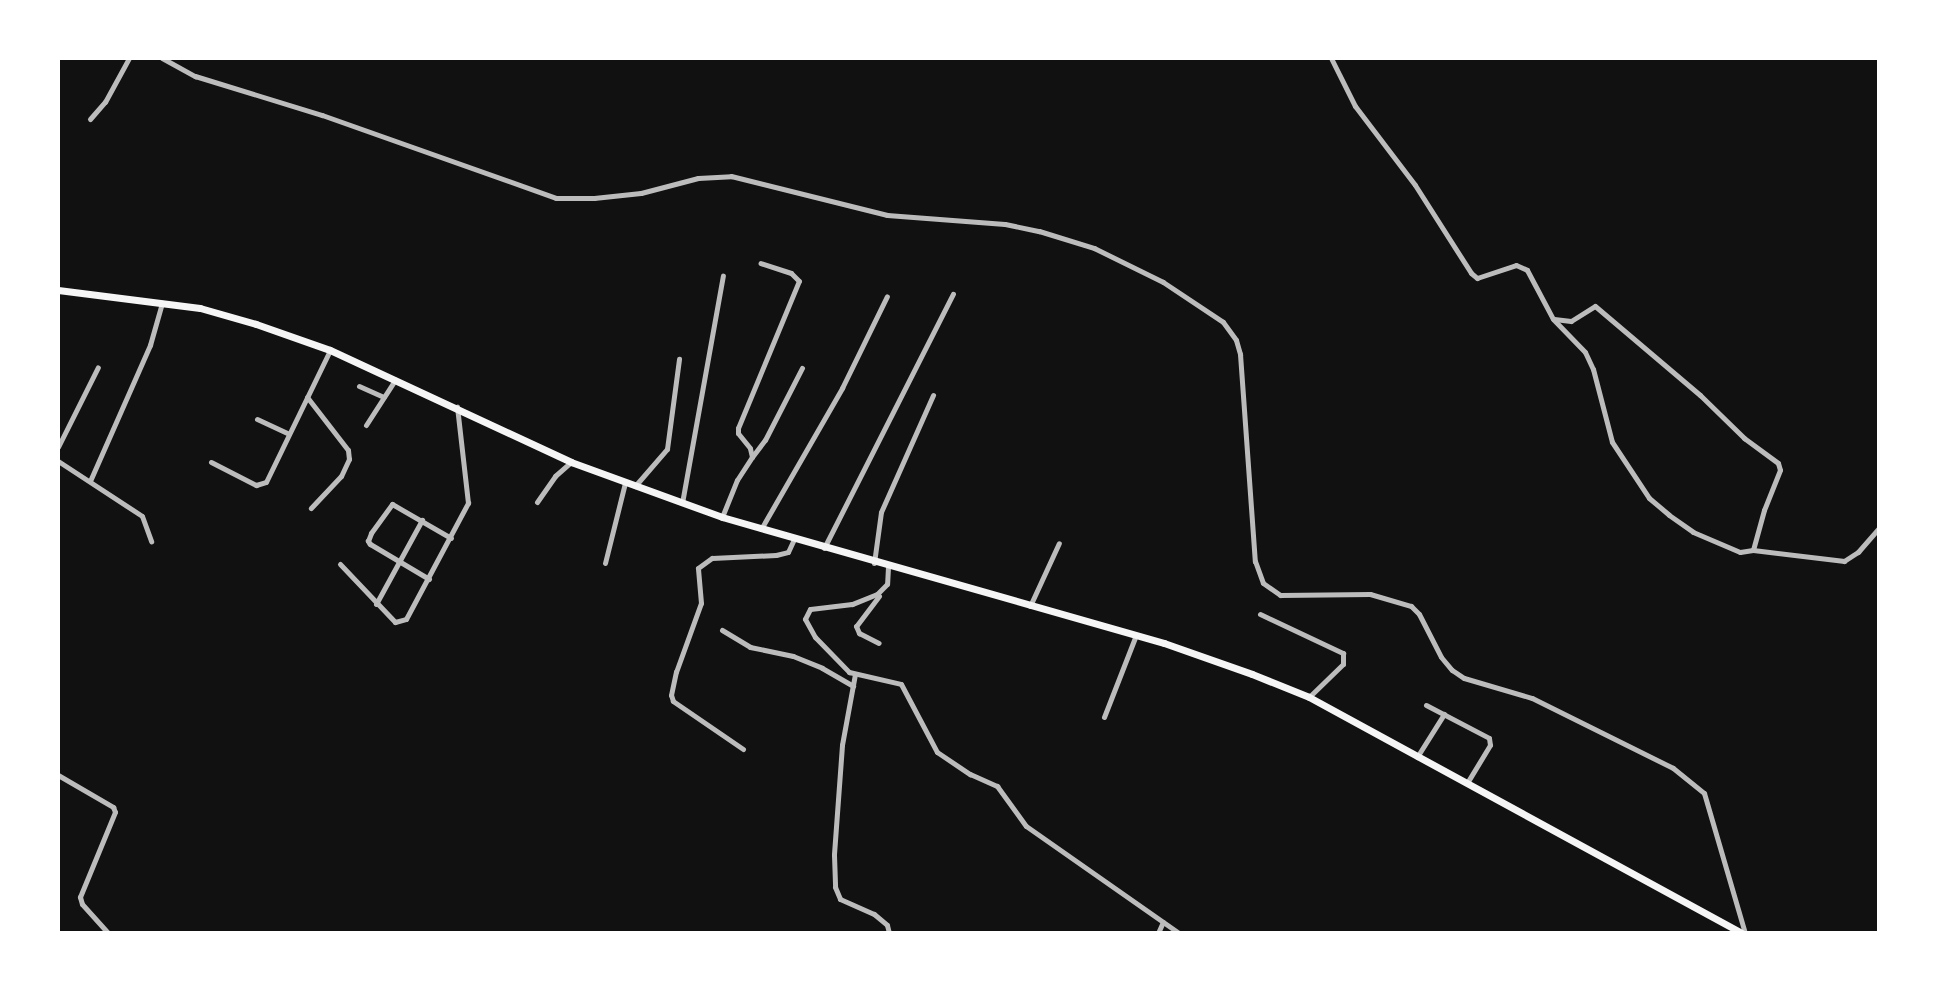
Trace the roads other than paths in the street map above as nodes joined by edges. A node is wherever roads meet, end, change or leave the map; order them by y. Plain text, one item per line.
1 (129, 58) edge
2 (162, 58) edge
3 (1331, 58) edge
4 (90, 119) dead end
5 (761, 263) dead end
6 (723, 276) dead end
7 (58, 290) edge
8 (953, 295) dead end
9 (887, 296) dead end
10 (162, 303) junction
11 (1553, 319) junction
12 (330, 350) junction
13 (679, 359) dead end
14 (98, 367) dead end
15 (802, 368) dead end
16 (395, 380) junction
17 (359, 386) dead end
18 (933, 395) dead end
19 (307, 397) junction
20 (384, 397) junction
21 (457, 407) junction
22 (257, 419) dead end
23 (366, 425) dead end
24 (289, 434) junction
25 (58, 447) edge
26 (752, 457) junction
27 (58, 461) edge
28 (211, 462) dead end
29 (571, 462) junction
30 (90, 481) junction
31 (625, 483) junction
32 (635, 486) junction
33 (537, 502) dead end
34 (682, 503) junction
35 (311, 508) dead end
36 (722, 517) junction
37 (422, 520) junction
38 (1879, 528) edge
39 (761, 529) junction
40 (452, 537) junction
41 (794, 539) junction
42 (151, 541) dead end
43 (1059, 543) dead end
44 (824, 548) junction
45 (1753, 550) junction
46 (399, 562) junction
47 (605, 563) dead end
48 (874, 563) junction
49 (340, 564) dead end
50 (888, 567) junction
51 (429, 579) junction
52 (883, 590) junction
53 (376, 604) junction
54 (1030, 606) junction
55 (1260, 614) dead end
56 (722, 630) dead end
57 (1136, 635) junction
58 (879, 643) dead end
59 (855, 674) junction
60 (853, 686) junction
61 (1309, 697) junction
62 (1426, 705) dead end
63 (1444, 714) junction
64 (1104, 717) dead end
65 (743, 749) dead end
66 (1417, 757) junction
67 (58, 775) edge
68 (1467, 783) junction
69 (1163, 922) junction
70 (1732, 928) junction
71 (108, 933) edge
72 (889, 933) edge
73 (1158, 933) edge
74 (1179, 933) edge
75 (1723, 933) edge
76 (1744, 933) edge

1 - 4 street
2 - 76 street
3 - 11 street
5 - 26 street
6 - 34 street
7 - 10 main road
8 - 44 street
9 - 39 street
10 - 12 main road
10 - 30 street
11 - 45 street
11 - 45 street
12 - 16 main road
12 - 19 street
13 - 32 street
14 - 25 street
15 - 26 street
16 - 20 street
16 - 21 main road
17 - 20 street
18 - 48 street
19 - 24 street
19 - 35 street
20 - 23 street
21 - 29 main road
21 - 40 street
22 - 24 street
24 - 28 street
26 - 36 street
27 - 30 street
29 - 31 main road
29 - 33 street
30 - 42 street
31 - 32 main road
31 - 47 street
32 - 34 main road
34 - 36 main road
36 - 39 main road
37 - 40 street
37 - 46 street
37 - 46 street
38 - 45 street
39 - 41 main road
40 - 51 street
41 - 44 main road
41 - 65 street
43 - 54 street
44 - 48 main road
46 - 51 street
46 - 53 street
48 - 50 main road
49 - 53 street
50 - 52 street
50 - 54 main road
51 - 53 street
52 - 58 street
52 - 59 street
54 - 57 main road
55 - 61 street
56 - 60 street
57 - 61 main road
57 - 64 street
59 - 60 street
59 - 69 street
60 - 72 street
61 - 66 main road
62 - 63 street
63 - 66 street
63 - 68 street
66 - 68 main road
67 - 71 street
68 - 70 main road
69 - 73 street
69 - 74 street
70 - 75 street
70 - 76 main road

